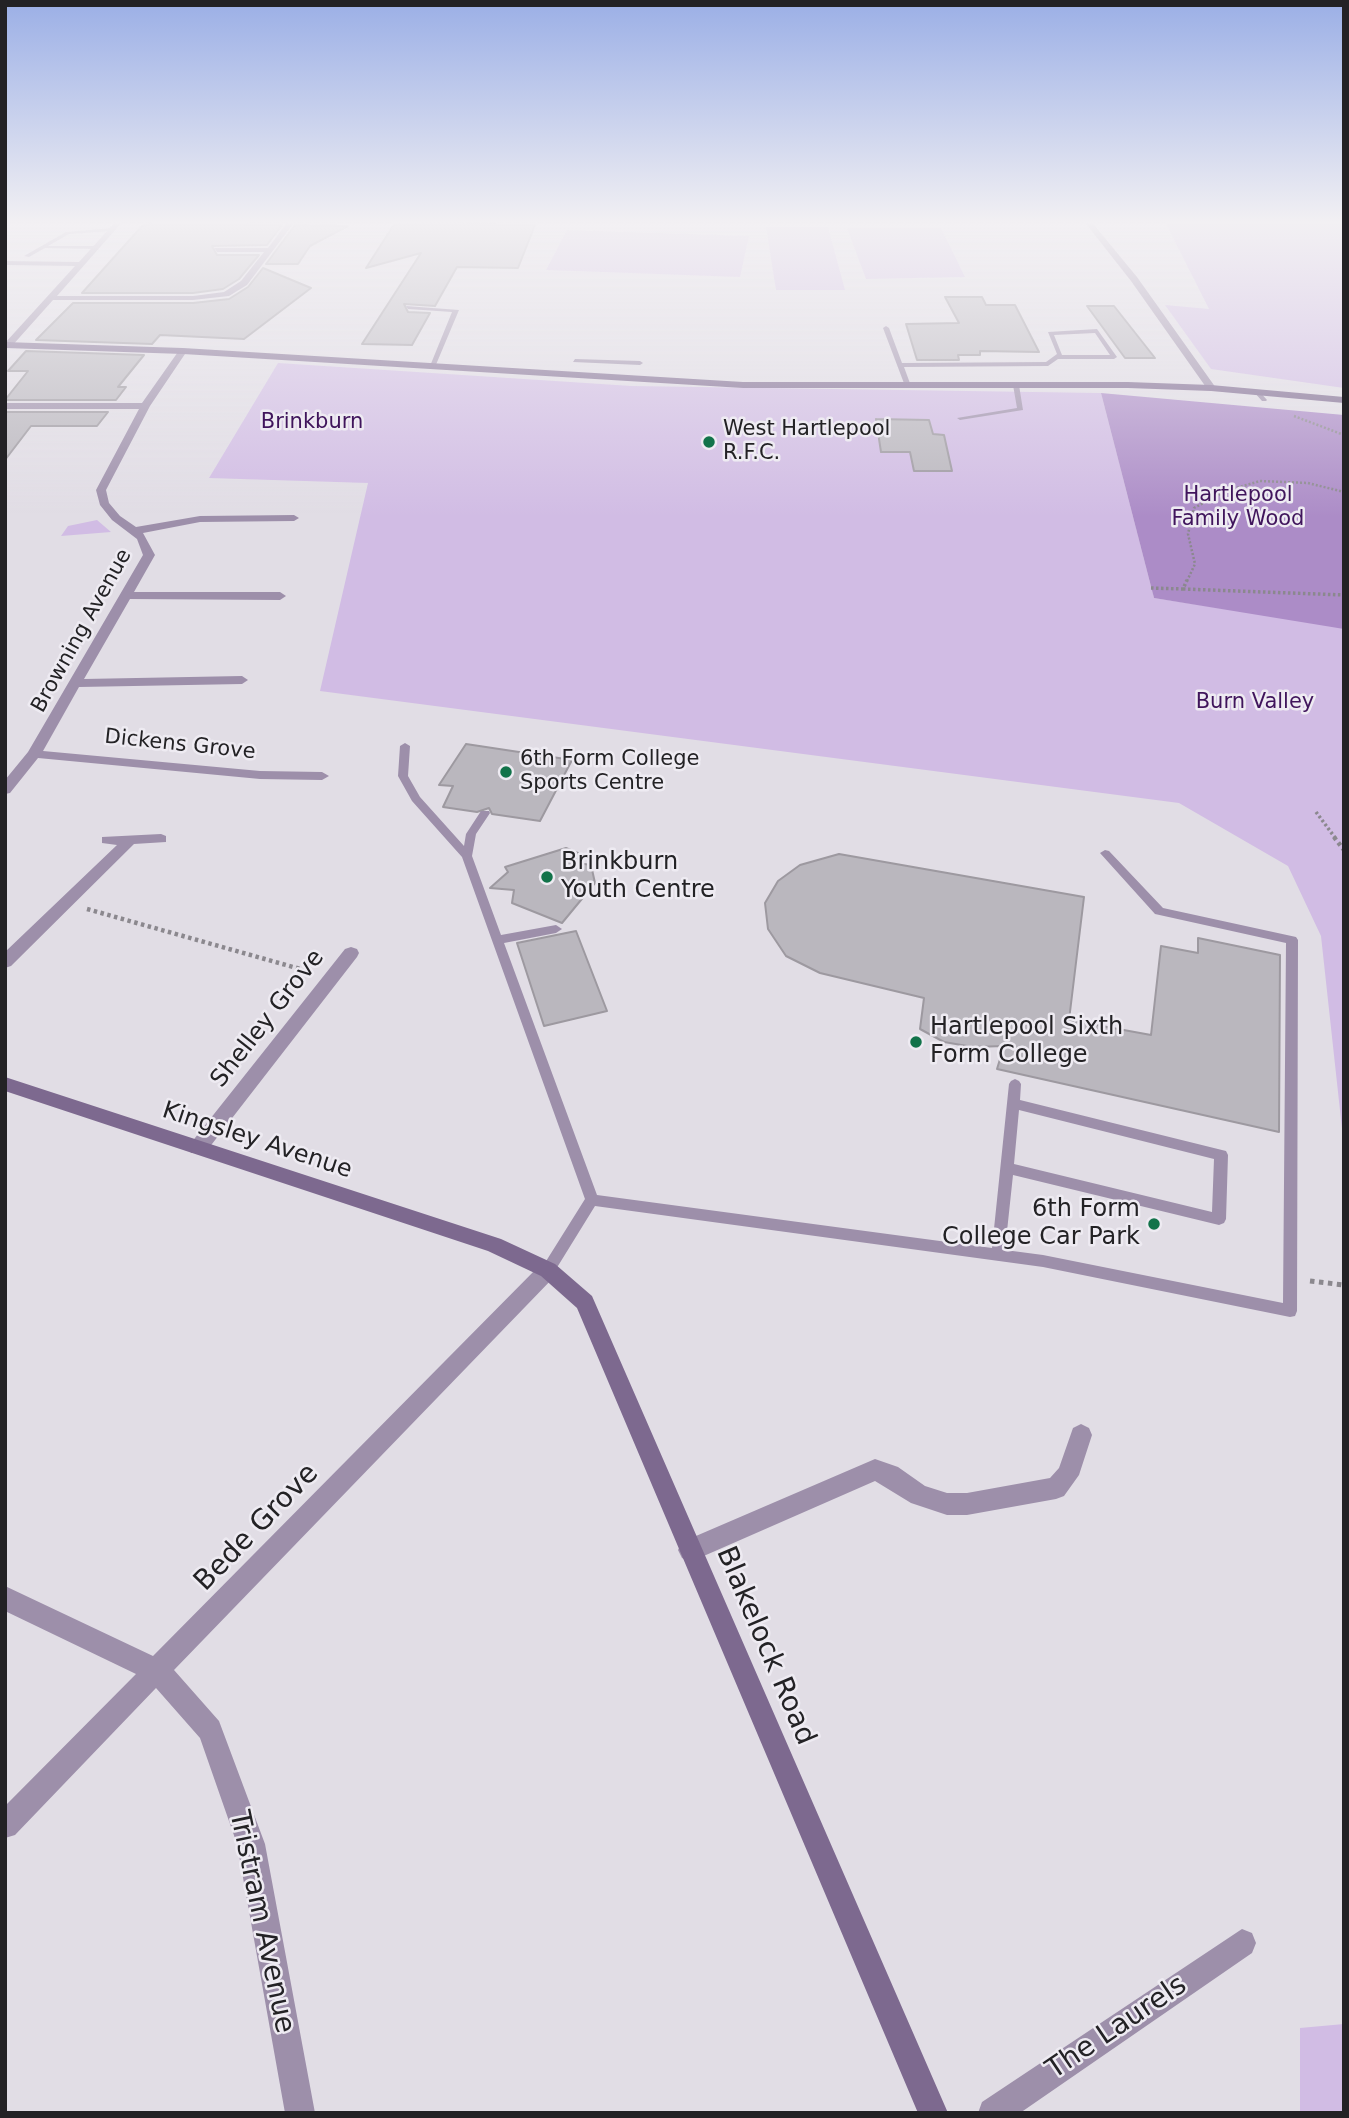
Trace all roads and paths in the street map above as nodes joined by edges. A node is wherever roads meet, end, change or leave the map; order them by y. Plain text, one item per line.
1 (30, 319) edge
2 (453, 319) edge
3 (1162, 319) edge
4 (886, 328) dead end
5 (7, 345) edge
6 (183, 351) junction
7 (1056, 357) junction
8 (575, 360) dead end
9 (640, 363) dead end
10 (900, 365) junction
11 (433, 366) junction
12 (1016, 385) junction
13 (908, 386) junction
14 (1211, 387) junction
15 (1344, 400) edge
16 (5, 406) edge
17 (145, 406) junction
18 (1284, 412) dead end
19 (960, 418) dead end
20 (1344, 435) edge
21 (1344, 492) edge
22 (294, 518) dead end
23 (134, 531) junction
24 (1151, 588) dead end
25 (1183, 589) junction
26 (126, 595) junction
27 (1344, 596) edge
28 (280, 597) dead end
29 (242, 680) dead end
30 (77, 683) junction
31 (405, 746) dead end
32 (34, 754) junction
33 (322, 776) dead end
34 (5, 790) edge
35 (1316, 812) dead end
36 (485, 813) dead end
37 (160, 839) dead end
38 (107, 840) dead end
39 (130, 840) junction
40 (1344, 850) edge
41 (1105, 853) dead end
42 (467, 856) junction
43 (66, 902) junction
44 (556, 929) dead end
45 (497, 940) junction
46 (351, 953) dead end
47 (5, 962) edge
48 (331, 978) junction
49 (5, 1084) edge
50 (1016, 1084) dead end
51 (1014, 1104) junction
52 (198, 1148) junction
53 (1007, 1168) junction
54 (592, 1200) junction
55 (494, 1245) joint
56 (998, 1255) junction
57 (548, 1270) junction
58 (1290, 1279) junction
59 (1344, 1284) edge
60 (1080, 1435) dead end
61 (690, 1550) junction
62 (5, 1598) edge
63 (159, 1672) junction
64 (5, 1825) edge
65 (1242, 1943) dead end
66 (300, 2113) edge
67 (933, 2113) edge
68 (993, 2113) edge

1 - 5 street
2 - 11 lane
3 - 14 street
4 - 10 lane
5 - 6 street
6 - 11 street
6 - 17 street, Browning Avenue
7 - 7 lane
7 - 10 lane
8 - 9 lane
10 - 13 lane
11 - 13 street
12 - 13 street
12 - 14 street
12 - 19 lane
14 - 15 street
16 - 17 street
17 - 23 street, Browning Avenue
18 - 20 path
21 - 25 path
22 - 23 street
23 - 26 street, Browning Avenue
24 - 25 path
25 - 27 path
26 - 28 street
26 - 30 street, Browning Avenue
29 - 30 street
30 - 32 street, Browning Avenue
31 - 42 lane
32 - 33 street, Dickens Grove
32 - 34 street, Browning Avenue
35 - 40 path
36 - 42 lane
37 - 39 street
38 - 39 street
39 - 43 street
41 - 58 lane
42 - 45 lane
43 - 47 street
43 - 48 path
44 - 45 lane
45 - 54 lane
46 - 48 street, Shelley Grove
48 - 52 street, Shelley Grove
49 - 52 street, Kingsley Avenue
50 - 51 lane
51 - 53 lane
51 - 53 lane
52 - 55 street, Kingsley Avenue
53 - 56 lane
54 - 56 lane
54 - 57 lane
55 - 57 street, Blakelock Road
56 - 58 lane
57 - 61 street, Blakelock Road
57 - 63 street, Bede Grove
58 - 59 path
60 - 61 street
61 - 67 street, Blakelock Road
62 - 63 street, Tristram Avenue
63 - 64 street, Bede Grove
63 - 66 street, Tristram Avenue
65 - 68 street, The Laurels

